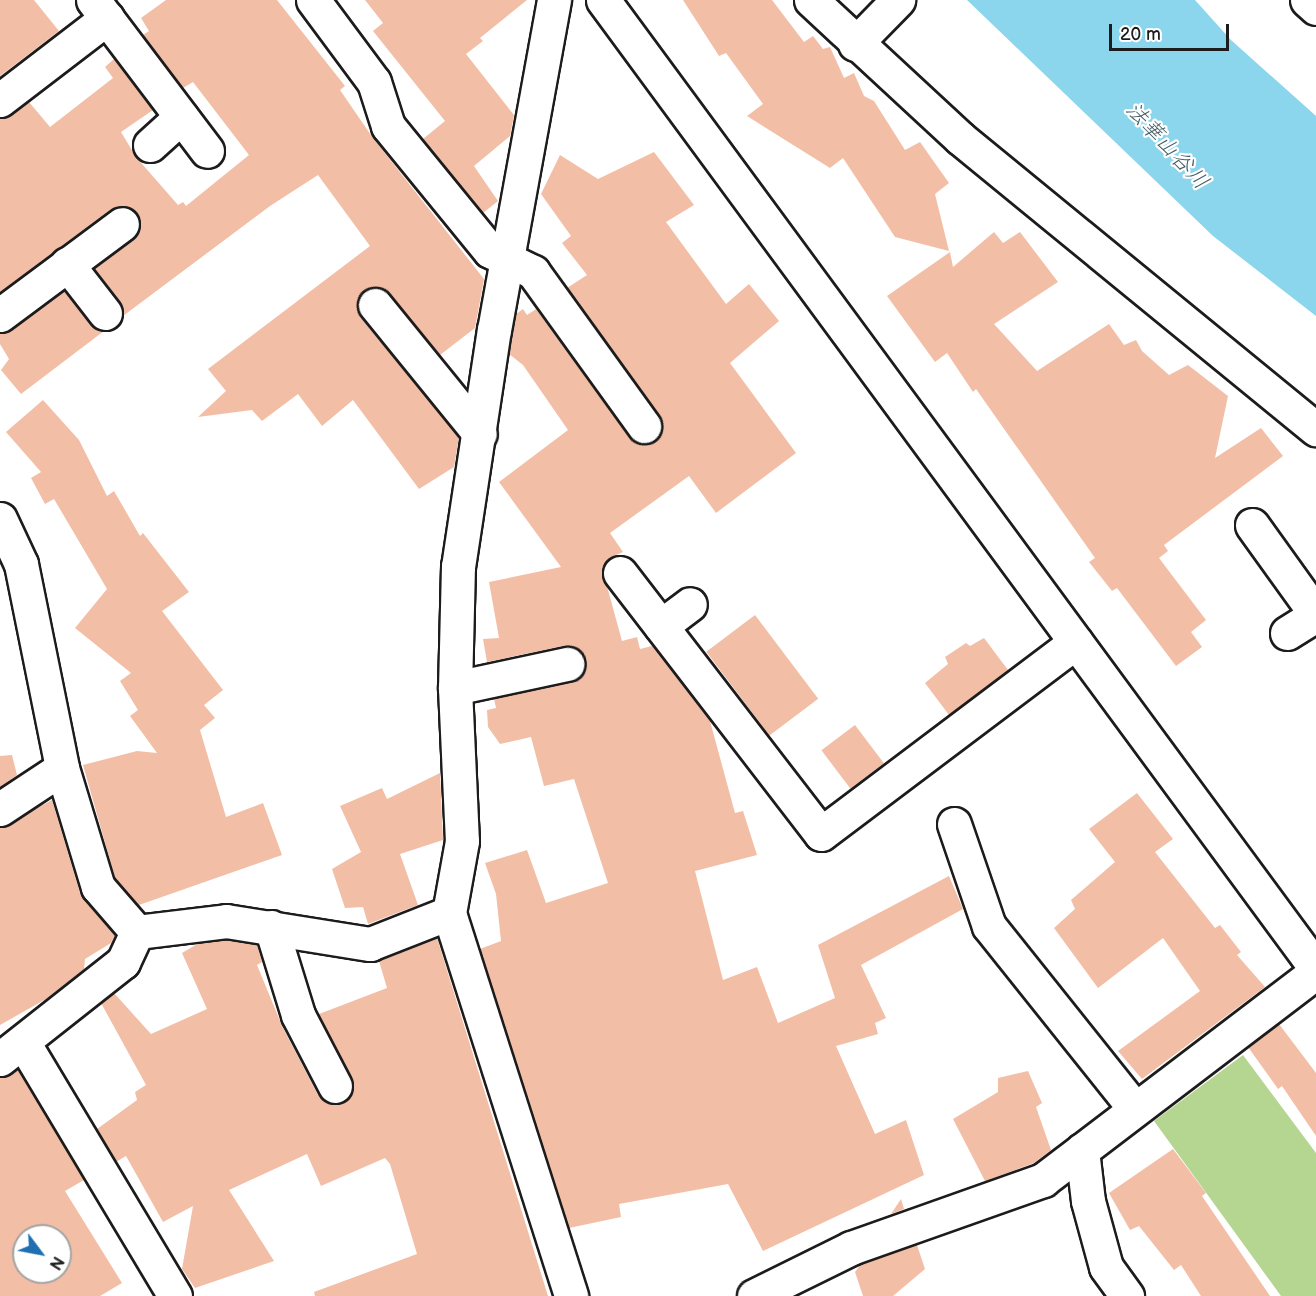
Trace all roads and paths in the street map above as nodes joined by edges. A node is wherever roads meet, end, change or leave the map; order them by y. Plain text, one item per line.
1 (313, 0) edge
2 (554, 0) edge
3 (603, 0) edge
4 (811, 0) edge
5 (898, 0) edge
6 (1307, 0) edge
7 (1316, 8) edge
8 (100, 9) edge
9 (855, 45) junction
10 (0, 100) edge
11 (181, 117) junction
12 (150, 145) dead end
13 (207, 151) dead end
14 (122, 224) dead end
15 (509, 263) junction
16 (67, 264) junction
17 (375, 305) dead end
18 (105, 313) dead end
19 (0, 315) edge
20 (644, 426) dead end
21 (1316, 429) edge
22 (480, 434) junction
23 (0, 519) edge
24 (1252, 525) dead end
25 (620, 573) dead end
26 (690, 604) dead end
27 (1316, 614) edge
28 (661, 626) junction
29 (1287, 633) dead end
30 (1076, 642) junction
31 (567, 664) dead end
32 (455, 688) junction
33 (62, 768) junction
34 (0, 809) edge
35 (954, 824) dead end
36 (449, 913) junction
37 (271, 927) junction
38 (137, 932) junction
39 (1314, 962) edge
40 (11, 1050) edge
41 (335, 1086) dead end
42 (1135, 1109) junction
43 (1082, 1150) junction
44 (175, 1296) edge
45 (571, 1296) edge
46 (754, 1296) edge
47 (1126, 1296) edge

1 - 15 street
2 - 15 street
3 - 30 street
4 - 9 street
5 - 9 street
6 - 7 street
8 - 10 street
8 - 11 street
9 - 21 street
11 - 12 street
11 - 13 street
14 - 16 street
15 - 20 street
15 - 22 street
16 - 18 street
16 - 19 street
17 - 22 street
22 - 32 street
23 - 33 street
24 - 27 street
25 - 28 street
26 - 28 street
27 - 29 street
28 - 30 street
30 - 39 street
31 - 32 street
32 - 36 street
33 - 34 street
33 - 38 street
35 - 42 street
36 - 37 street
36 - 45 street
37 - 38 street
37 - 41 street
38 - 40 street
39 - 42 street
40 - 44 street
42 - 43 street
43 - 46 street
43 - 47 street

